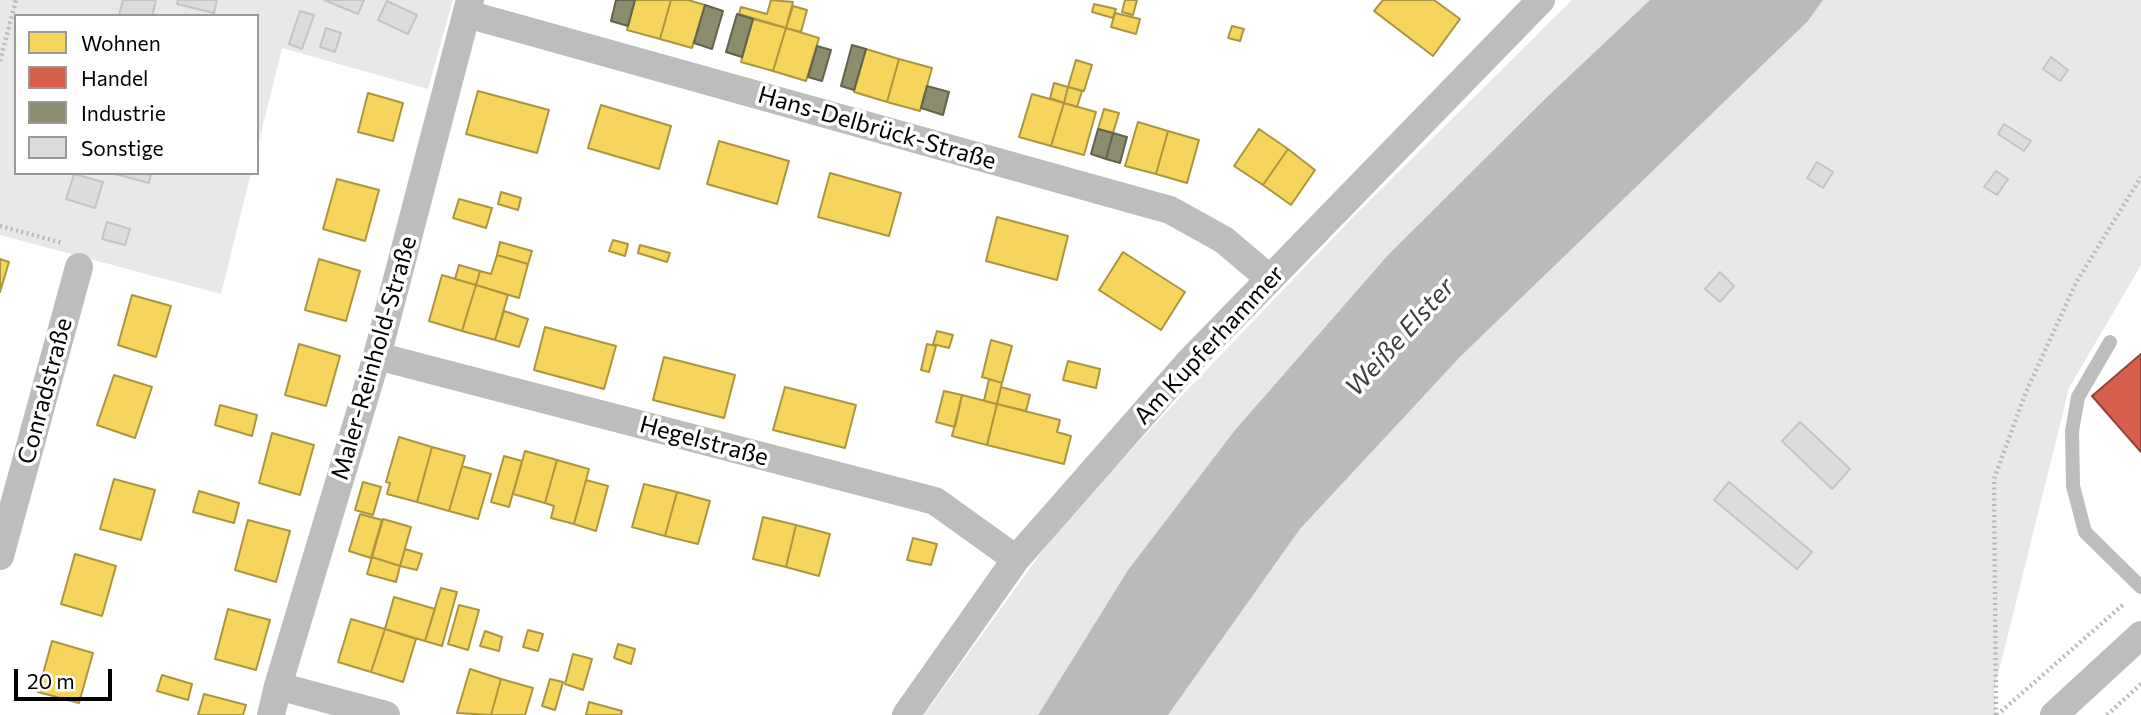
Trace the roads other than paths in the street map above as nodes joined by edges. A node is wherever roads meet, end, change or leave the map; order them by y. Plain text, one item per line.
1 (1541, 0) edge
2 (468, 7) edge
3 (79, 267) road end
4 (1270, 279) junction
5 (2110, 342) dead end
6 (377, 356) junction
7 (0, 556) edge
8 (1016, 559) junction
9 (2136, 592) edge
10 (2141, 635) edge
11 (278, 686) junction
12 (271, 715) edge
13 (386, 715) edge
14 (906, 715) edge
15 (2054, 715) edge

1 - 4 street, Am Kupferhammer
2 - 4 street, Hans-Delbrück-Straße
2 - 6 street, Maler-Reinhold-Straße
3 - 7 street, Conradstraße
4 - 8 street, Am Kupferhammer
5 - 9 lane
6 - 8 street, Hegelstraße
6 - 11 street, Maler-Reinhold-Straße
8 - 14 street, Am Kupferhammer
10 - 15 street
11 - 12 street, Maler-Reinhold-Straße
11 - 13 street

